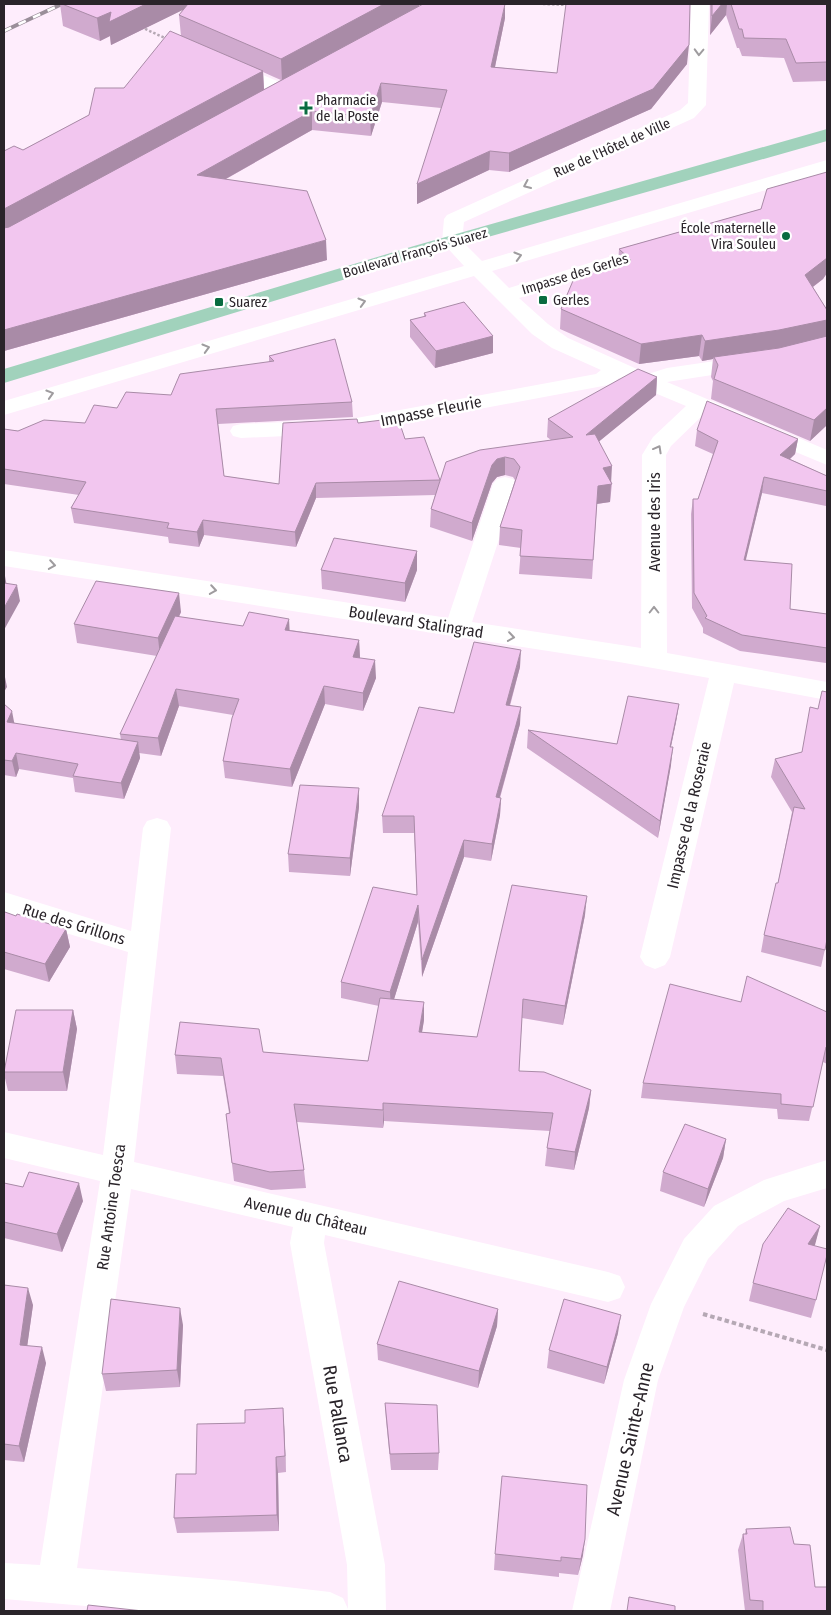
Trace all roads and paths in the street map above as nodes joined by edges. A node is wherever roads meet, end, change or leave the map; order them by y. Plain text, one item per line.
1 (543, 4) edge
2 (700, 4) edge
3 (577, 5) edge
4 (138, 26) edge
5 (167, 39) joint
6 (267, 100) edge
7 (827, 134) edge
8 (826, 167) edge
9 (452, 242) junction
10 (674, 243) edge
11 (477, 268) junction
12 (505, 296) junction
13 (766, 361) edge
14 (617, 369) junction
15 (4, 376) edge
16 (648, 381) junction
17 (701, 405) junction
18 (4, 408) edge
19 (241, 431) dead end
20 (827, 458) edge
21 (505, 484) dead end
22 (4, 558) edge
23 (457, 629) junction
24 (654, 659) junction
25 (723, 672) junction
26 (827, 691) edge
27 (157, 828) dead end
28 (4, 903) edge
29 (144, 946) junction
30 (655, 957) dead end
31 (4, 1145) edge
32 (117, 1172) junction
33 (827, 1174) edge
34 (311, 1216) junction
35 (608, 1287) dead end
36 (668, 1304) junction
37 (827, 1350) edge
38 (4, 1581) edge
39 (56, 1585) junction
40 (252, 1606) edge
41 (330, 1611) edge
42 (368, 1611) edge
43 (591, 1611) edge

1 - 3 path
2 -> 9 street, Rue de l'Hôtel de Ville
4 - 5 path
5 - 6 street
7 - 9 main road, Boulevard François Suarez
11 -> 8 street
9 - 11 street
9 - 15 main road, Boulevard François Suarez
10 - 12 street, Impasse des Gerles
11 - 12 street
18 -> 11 street
12 - 14 street
13 - 16 street
14 - 16 street
14 - 19 street, Impasse Fleurie
16 - 17 street
17 - 20 street
24 -> 17 street, Avenue des Iris
21 - 23 street
22 -> 23 street, Boulevard Stalingrad
23 -> 24 street, Boulevard Stalingrad
24 - 25 street, Boulevard Stalingrad
25 - 26 street, Boulevard Stalingrad
25 - 30 street, Impasse de la Roseraie
27 - 29 street, Rue Antoine Toesca
28 - 29 street, Rue des Grillons
29 - 32 street, Rue Antoine Toesca
31 - 32 street, Avenue du Château
32 - 34 street, Avenue du Château
32 - 39 street, Rue Antoine Toesca
33 - 36 street, Avenue Sainte-Anne
34 - 35 street, Avenue du Château
34 - 42 street, Rue Pallanca
36 - 37 path
36 - 43 street, Avenue Sainte-Anne
38 - 39 street
39 - 40 street
40 - 41 street

